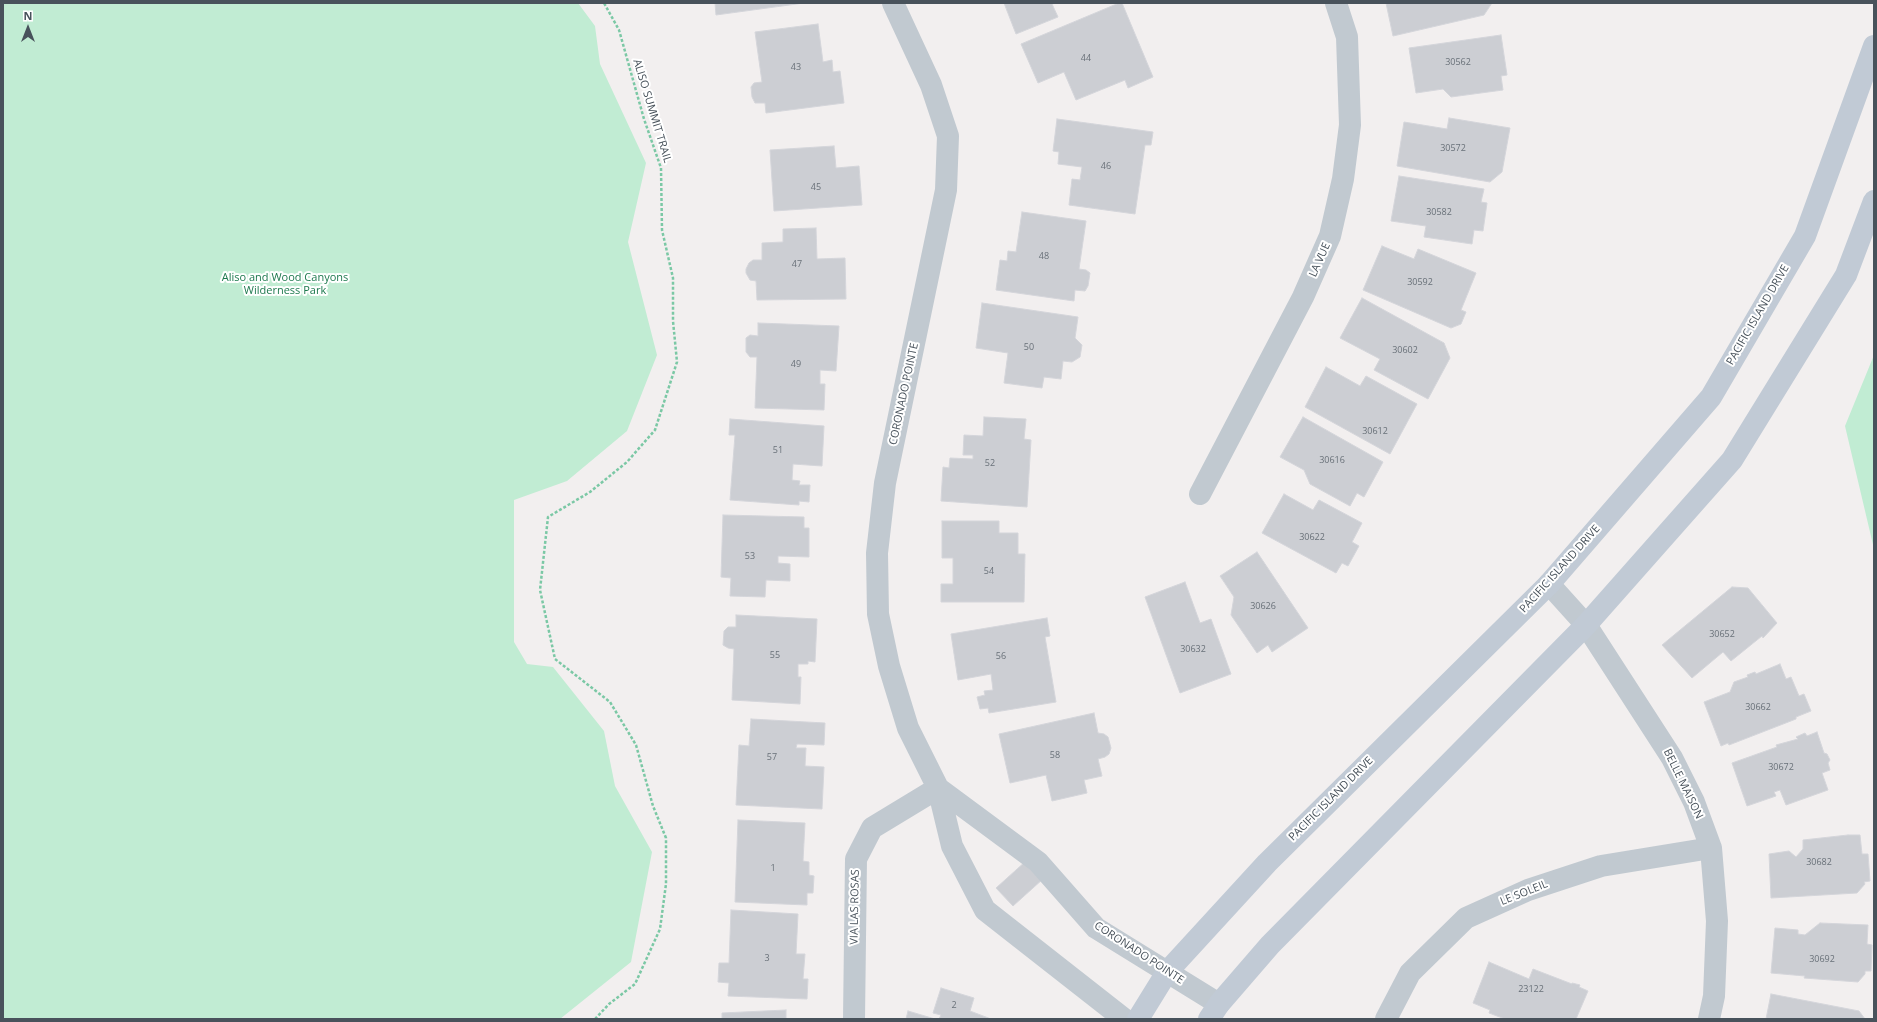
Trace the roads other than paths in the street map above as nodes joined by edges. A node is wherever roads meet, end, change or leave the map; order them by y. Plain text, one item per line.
1 (893, 3) edge
2 (1336, 3) edge
3 (1874, 46) edge
4 (1874, 201) edge
5 (1200, 494) dead end
6 (1549, 584) junction
7 (1586, 624) junction
8 (938, 788) junction
9 (1711, 848) junction
10 (1167, 972) junction
11 (1214, 1011) edge
12 (854, 1019) edge
13 (1124, 1019) edge
14 (1138, 1019) edge
15 (1386, 1019) edge
16 (1709, 1019) edge

1 - 8 street, CORONADO POINTE
2 - 5 street, LA VUE
3 - 6 main road, PACIFIC ISLAND DRIVE
4 - 7 main road
6 - 7 street, BELLE MAISON
6 - 10 main road, PACIFIC ISLAND DRIVE
7 - 9 street, BELLE MAISON
7 - 11 main road
8 - 10 street, CORONADO POINTE
8 - 12 street, VIA LAS ROSAS
8 - 13 street, CORONADO POINTE
9 - 15 street, LE SOLEIL
9 - 16 street, BELLE MAISON
10 - 11 street, CORONADO POINTE
10 - 14 main road, PACIFIC ISLAND DRIVE

